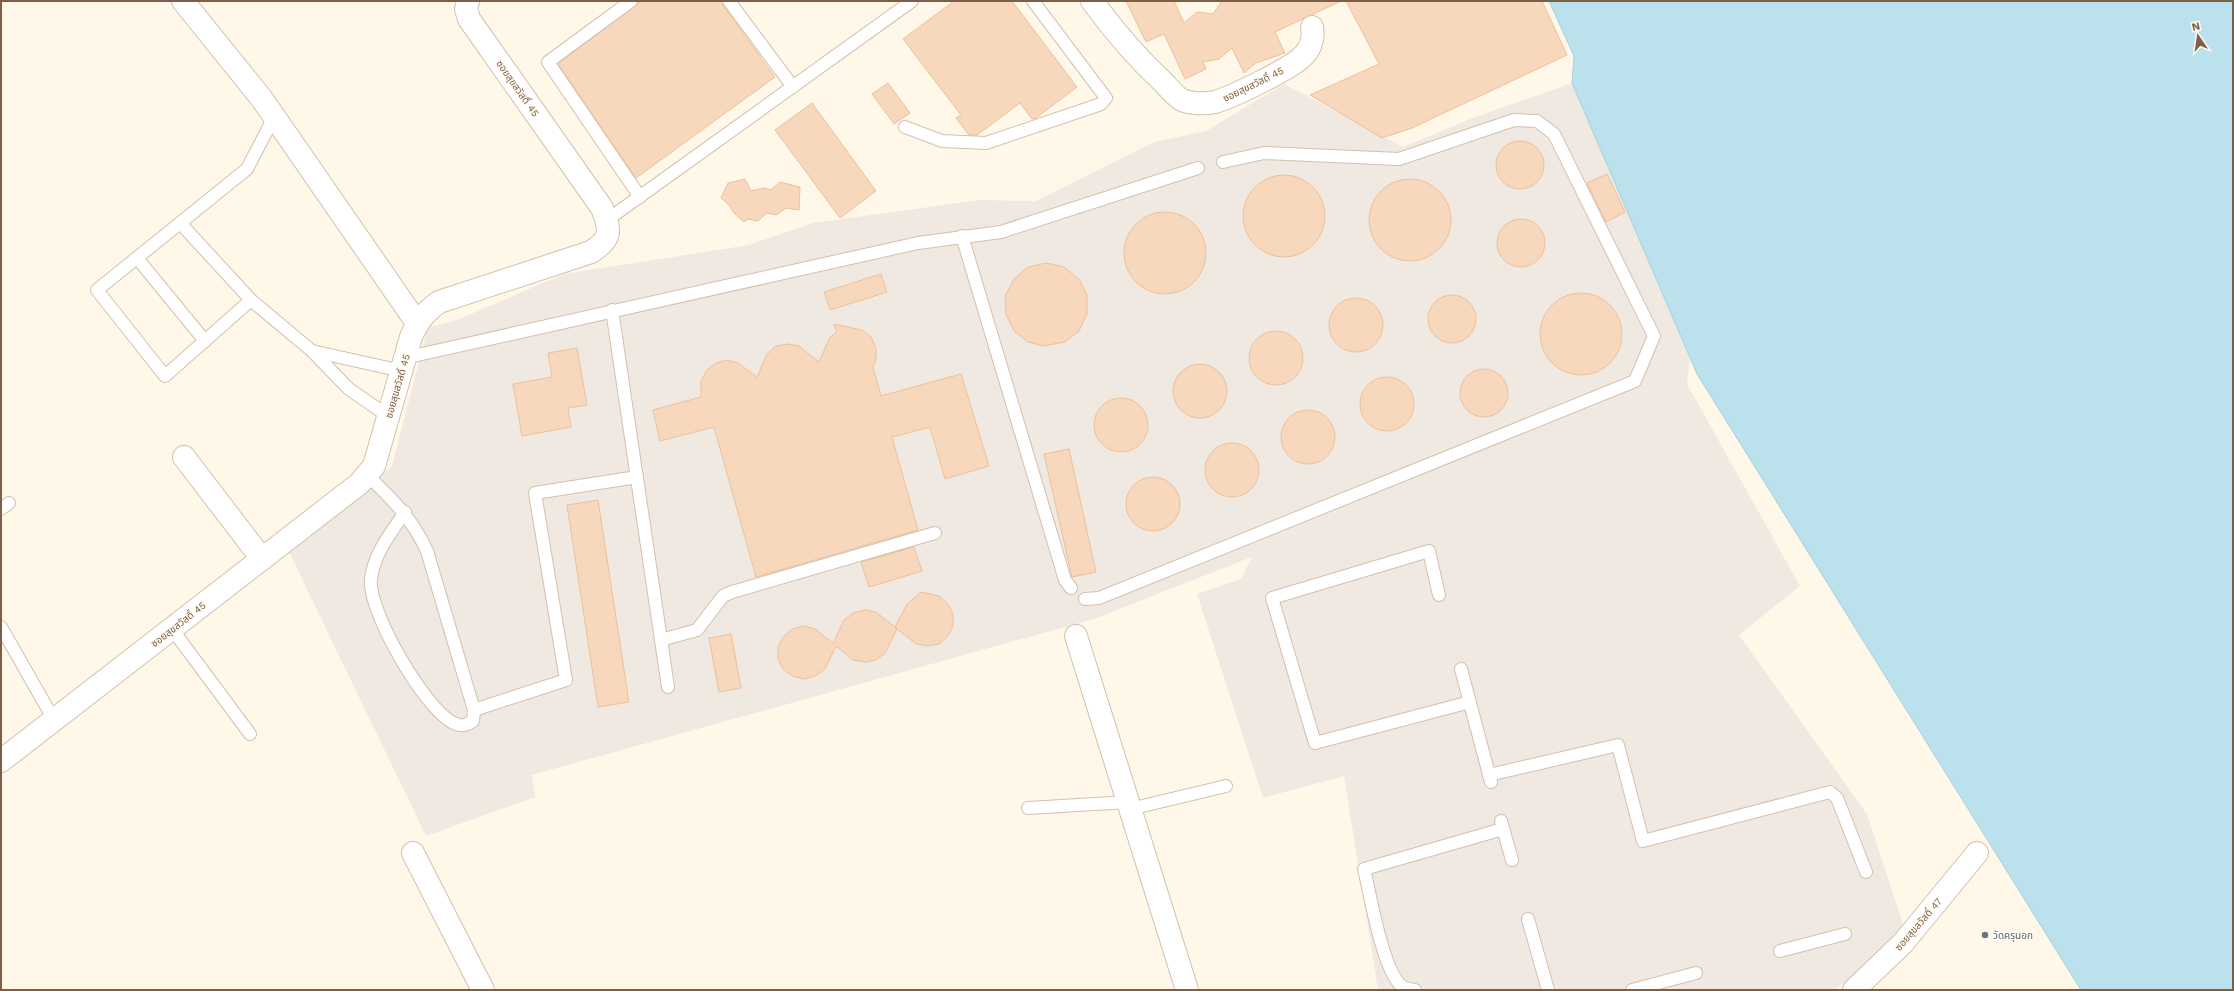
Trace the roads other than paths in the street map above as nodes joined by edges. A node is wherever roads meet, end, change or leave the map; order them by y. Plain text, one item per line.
1 (183, 1) edge
2 (468, 1) edge
3 (631, 1) edge
4 (729, 1) edge
5 (912, 1) edge
6 (1033, 1) edge
7 (1092, 1) edge
8 (1312, 27) dead end
9 (793, 87) junction
10 (274, 117) junction
11 (905, 127) dead end
12 (1223, 162) dead end
13 (1198, 168) dead end
14 (640, 197) junction
15 (607, 220) junction
16 (181, 224) junction
17 (962, 236) junction
18 (137, 258) junction
19 (251, 300) junction
20 (612, 310) junction
21 (417, 323) junction
22 (205, 341) junction
23 (312, 351) junction
24 (403, 365) junction
25 (388, 416) junction
26 (184, 457) dead end
27 (367, 475) junction
28 (637, 477) junction
29 (405, 512) junction
30 (935, 533) dead end
31 (262, 559) junction
32 (1071, 588) dead end
33 (1439, 595) dead end
34 (1085, 598) dead end
35 (1, 627) edge
36 (172, 629) junction
37 (1076, 636) dead end
38 (661, 640) junction
39 (1461, 668) dead end
40 (668, 687) dead end
41 (1470, 702) junction
42 (474, 710) junction
43 (54, 720) junction
44 (250, 734) dead end
45 (1, 761) edge
46 (1226, 786) dead end
47 (1129, 806) junction
48 (1028, 808) dead end
49 (413, 853) dead end
50 (1977, 853) dead end
51 (1512, 860) dead end
52 (1866, 872) dead end
53 (1528, 919) dead end
54 (1845, 934) dead end
55 (1780, 950) dead end
56 (1696, 973) dead end
57 (483, 990) edge
58 (1187, 990) edge
59 (1415, 990) edge
60 (1548, 990) edge
61 (1632, 990) edge
62 (1854, 990) edge

1 - 10 street
2 - 15 street, ซอยสุขสวัสดิ์ 45
3 - 14 lane
4 - 9 lane
5 - 9 lane
6 - 11 lane
7 - 8 street, ซอยสุขสวัสดิ์ 45
9 - 14 lane
10 - 16 lane
10 - 21 street
12 - 34 lane
13 - 17 lane
14 - 15 lane
15 - 21 street, ซอยสุขสวัสดิ์ 45
16 - 18 lane
16 - 19 lane
17 - 20 lane
17 - 32 lane
18 - 22 lane
18 - 22 lane
19 - 22 lane
19 - 23 lane
20 - 24 lane
20 - 28 lane
21 - 24 street, ซอยสุขสวัสดิ์ 45
23 - 24 lane
23 - 25 lane
24 - 25 street, ซอยสุขสวัสดิ์ 45
25 - 27 street, ซอยสุขสวัสดิ์ 45
26 - 31 street
27 - 29 lane
27 - 31 street, ซอยสุขสวัสดิ์ 45
28 - 38 lane
28 - 42 lane
29 - 42 lane
29 - 42 lane
30 - 38 lane
31 - 36 street, ซอยสุขสวัสดิ์ 45
33 - 41 lane
35 - 43 lane
36 - 43 street, ซอยสุขสวัสดิ์ 45
36 - 44 lane
37 - 47 street
38 - 40 lane
39 - 41 lane
41 - 52 lane
43 - 45 street, ซอยสุขสวัสดิ์ 45
46 - 47 lane
47 - 48 lane
47 - 58 street
49 - 57 street
50 - 62 street, ซอยสุขสวัสดิ์ 47
51 - 59 lane
53 - 60 lane
54 - 55 lane
56 - 61 lane

